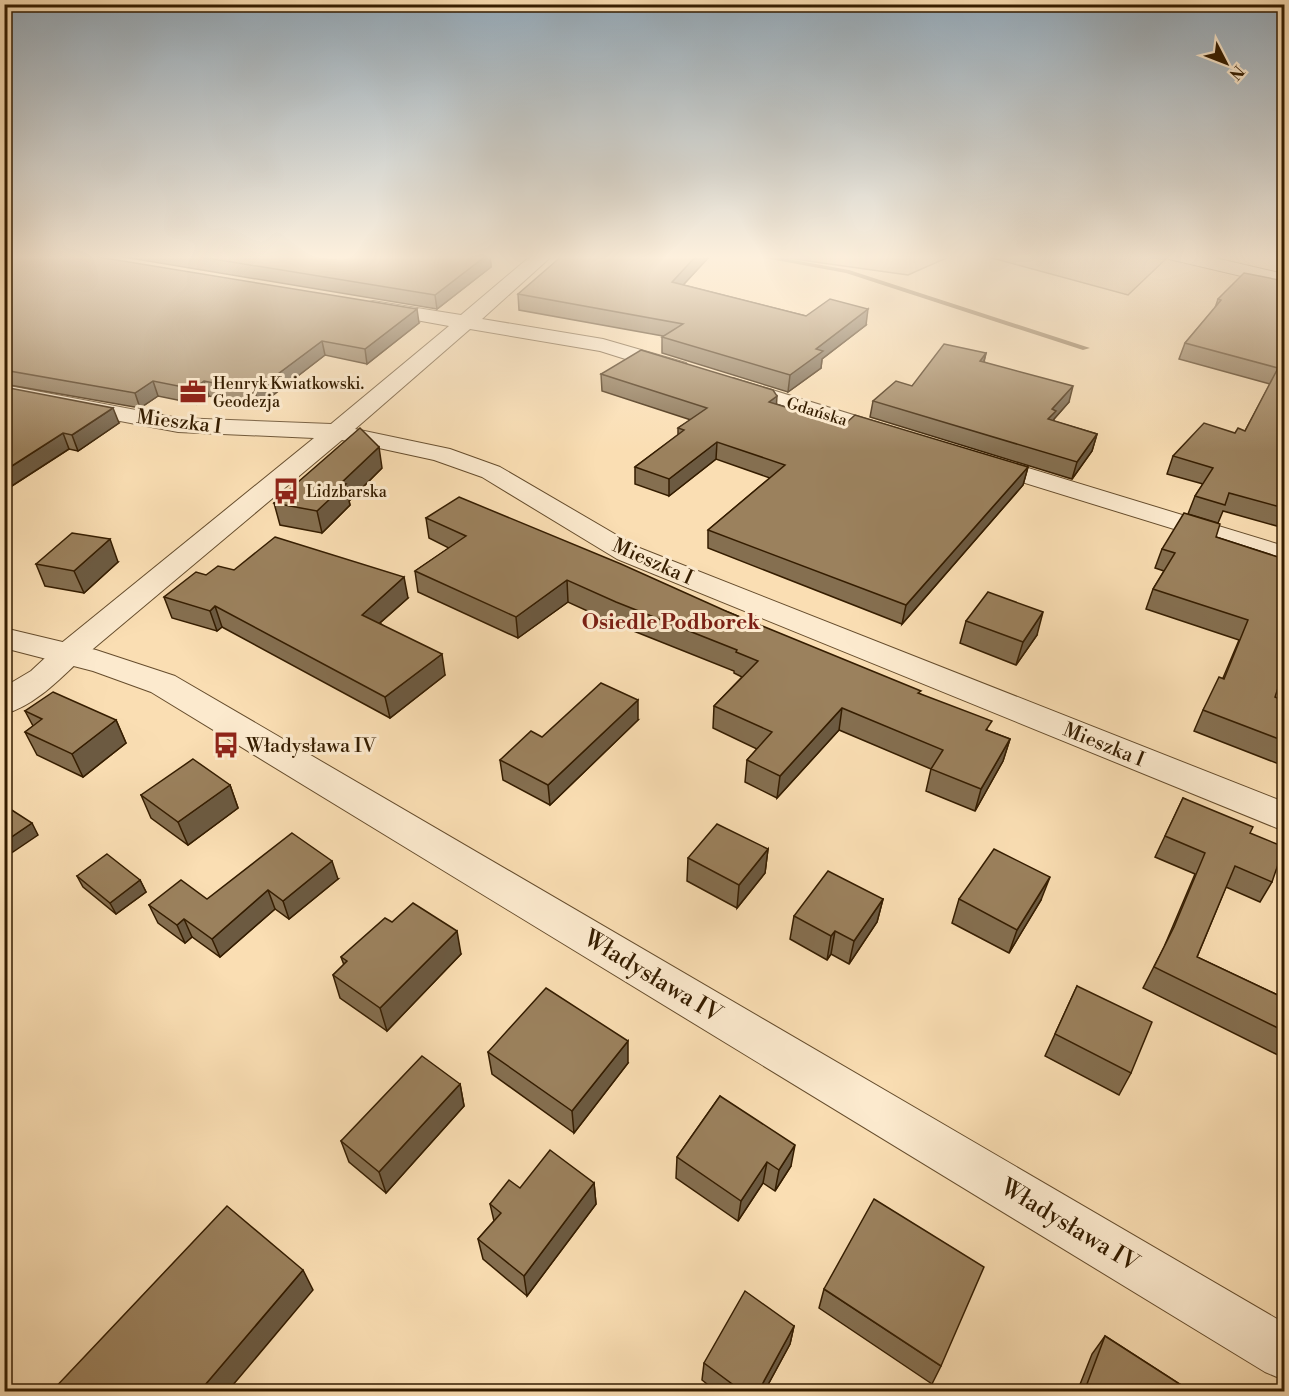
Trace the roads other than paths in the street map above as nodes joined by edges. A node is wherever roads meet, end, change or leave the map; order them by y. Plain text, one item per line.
1 (457, 320) edge
2 (468, 322) junction
3 (694, 373) edge
4 (717, 380) edge
5 (4, 392) edge
6 (337, 432) junction
7 (910, 440) edge
8 (966, 457) edge
9 (1284, 555) edge
10 (4, 638) edge
11 (70, 652) junction
12 (4, 704) edge
13 (1284, 817) edge
14 (1284, 1353) edge

1 - 2 street
2 - 3 street
2 - 6 street
4 - 7 street, Gdańska
5 - 6 street, Mieszka I
6 - 11 street
6 - 13 street, Mieszka I
8 - 9 street
10 - 11 street, Władysława IV
11 - 12 street
11 - 14 street, Władysława IV

